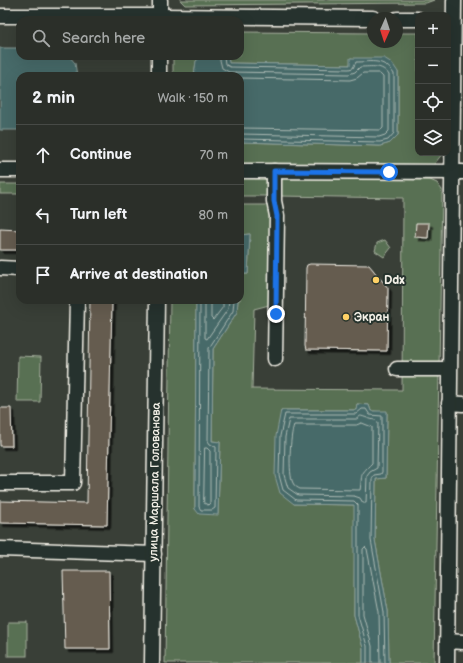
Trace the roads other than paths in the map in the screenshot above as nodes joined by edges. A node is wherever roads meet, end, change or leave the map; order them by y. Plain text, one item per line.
1 (160, 0) edge
2 (454, 0) edge
3 (0, 16) edge
4 (16, 16) edge
5 (160, 16) edge
6 (244, 18) edge
7 (367, 18) edge
8 (403, 19) edge
9 (415, 19) edge
10 (455, 19) edge
11 (159, 60) edge
12 (159, 72) edge
13 (0, 170) edge
14 (16, 170) edge
15 (244, 171) edge
16 (274, 171) junction
17 (458, 172) edge
18 (0, 268) edge
19 (16, 269) edge
20 (77, 304) edge
21 (157, 304) edge
22 (275, 359) dead end
23 (397, 369) dead end
24 (449, 369) junction
25 (456, 403) edge
26 (0, 483) edge
27 (0, 549) edge
28 (154, 554) junction
29 (447, 641) junction
30 (463, 642) edge
31 (152, 663) edge
32 (446, 663) edge

1 - 5 street
2 - 10 street
3 - 4 street
6 - 7 street
8 - 9 street
10 - 17 street
11 - 12 street
13 - 14 street
15 - 16 street
16 - 17 street
16 - 22 street
17 - 24 street
18 - 19 street
20 - 26 street
21 - 28 street, улица Маршала Голованова
23 - 24 street
24 - 25 street
25 - 29 street
27 - 28 street
28 - 31 street, улица Маршала Голованова
29 - 30 street
29 - 32 street

